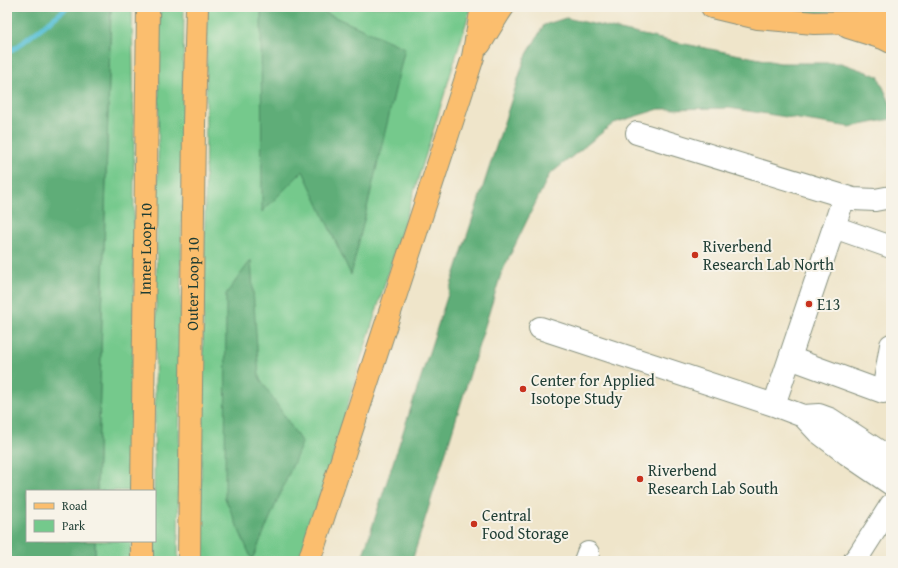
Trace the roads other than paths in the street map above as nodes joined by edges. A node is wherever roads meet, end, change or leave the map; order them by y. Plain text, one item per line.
1 (148, 7) edge
2 (197, 7) edge
3 (482, 7) edge
4 (503, 7) edge
5 (712, 7) edge
6 (891, 18) edge
7 (833, 22) junction
8 (891, 42) edge
9 (473, 57) junction
10 (637, 133) dead end
11 (891, 196) edge
12 (844, 197) junction
13 (834, 227) junction
14 (891, 247) edge
15 (540, 328) dead end
16 (891, 345) edge
17 (790, 358) junction
18 (774, 406) junction
19 (803, 416) junction
20 (891, 458) edge
21 (891, 484) edge
22 (142, 490) edge
23 (891, 505) edge
24 (142, 542) edge
25 (142, 561) edge
26 (189, 561) edge
27 (309, 561) edge
28 (854, 561) edge

1 - 22 main road, Inner Loop 10
2 - 26 main road, Outer Loop 10
3 - 9 main road
4 - 9 main road
5 - 7 main road
6 - 7 main road
7 - 8 main road
9 - 27 main road
10 - 12 street
11 - 12 street
12 - 13 street
13 - 14 street
13 - 17 street
15 - 18 street
16 - 17 street
17 - 18 street
18 - 19 street
19 - 20 street
19 - 21 street
23 - 28 street
24 - 25 main road

